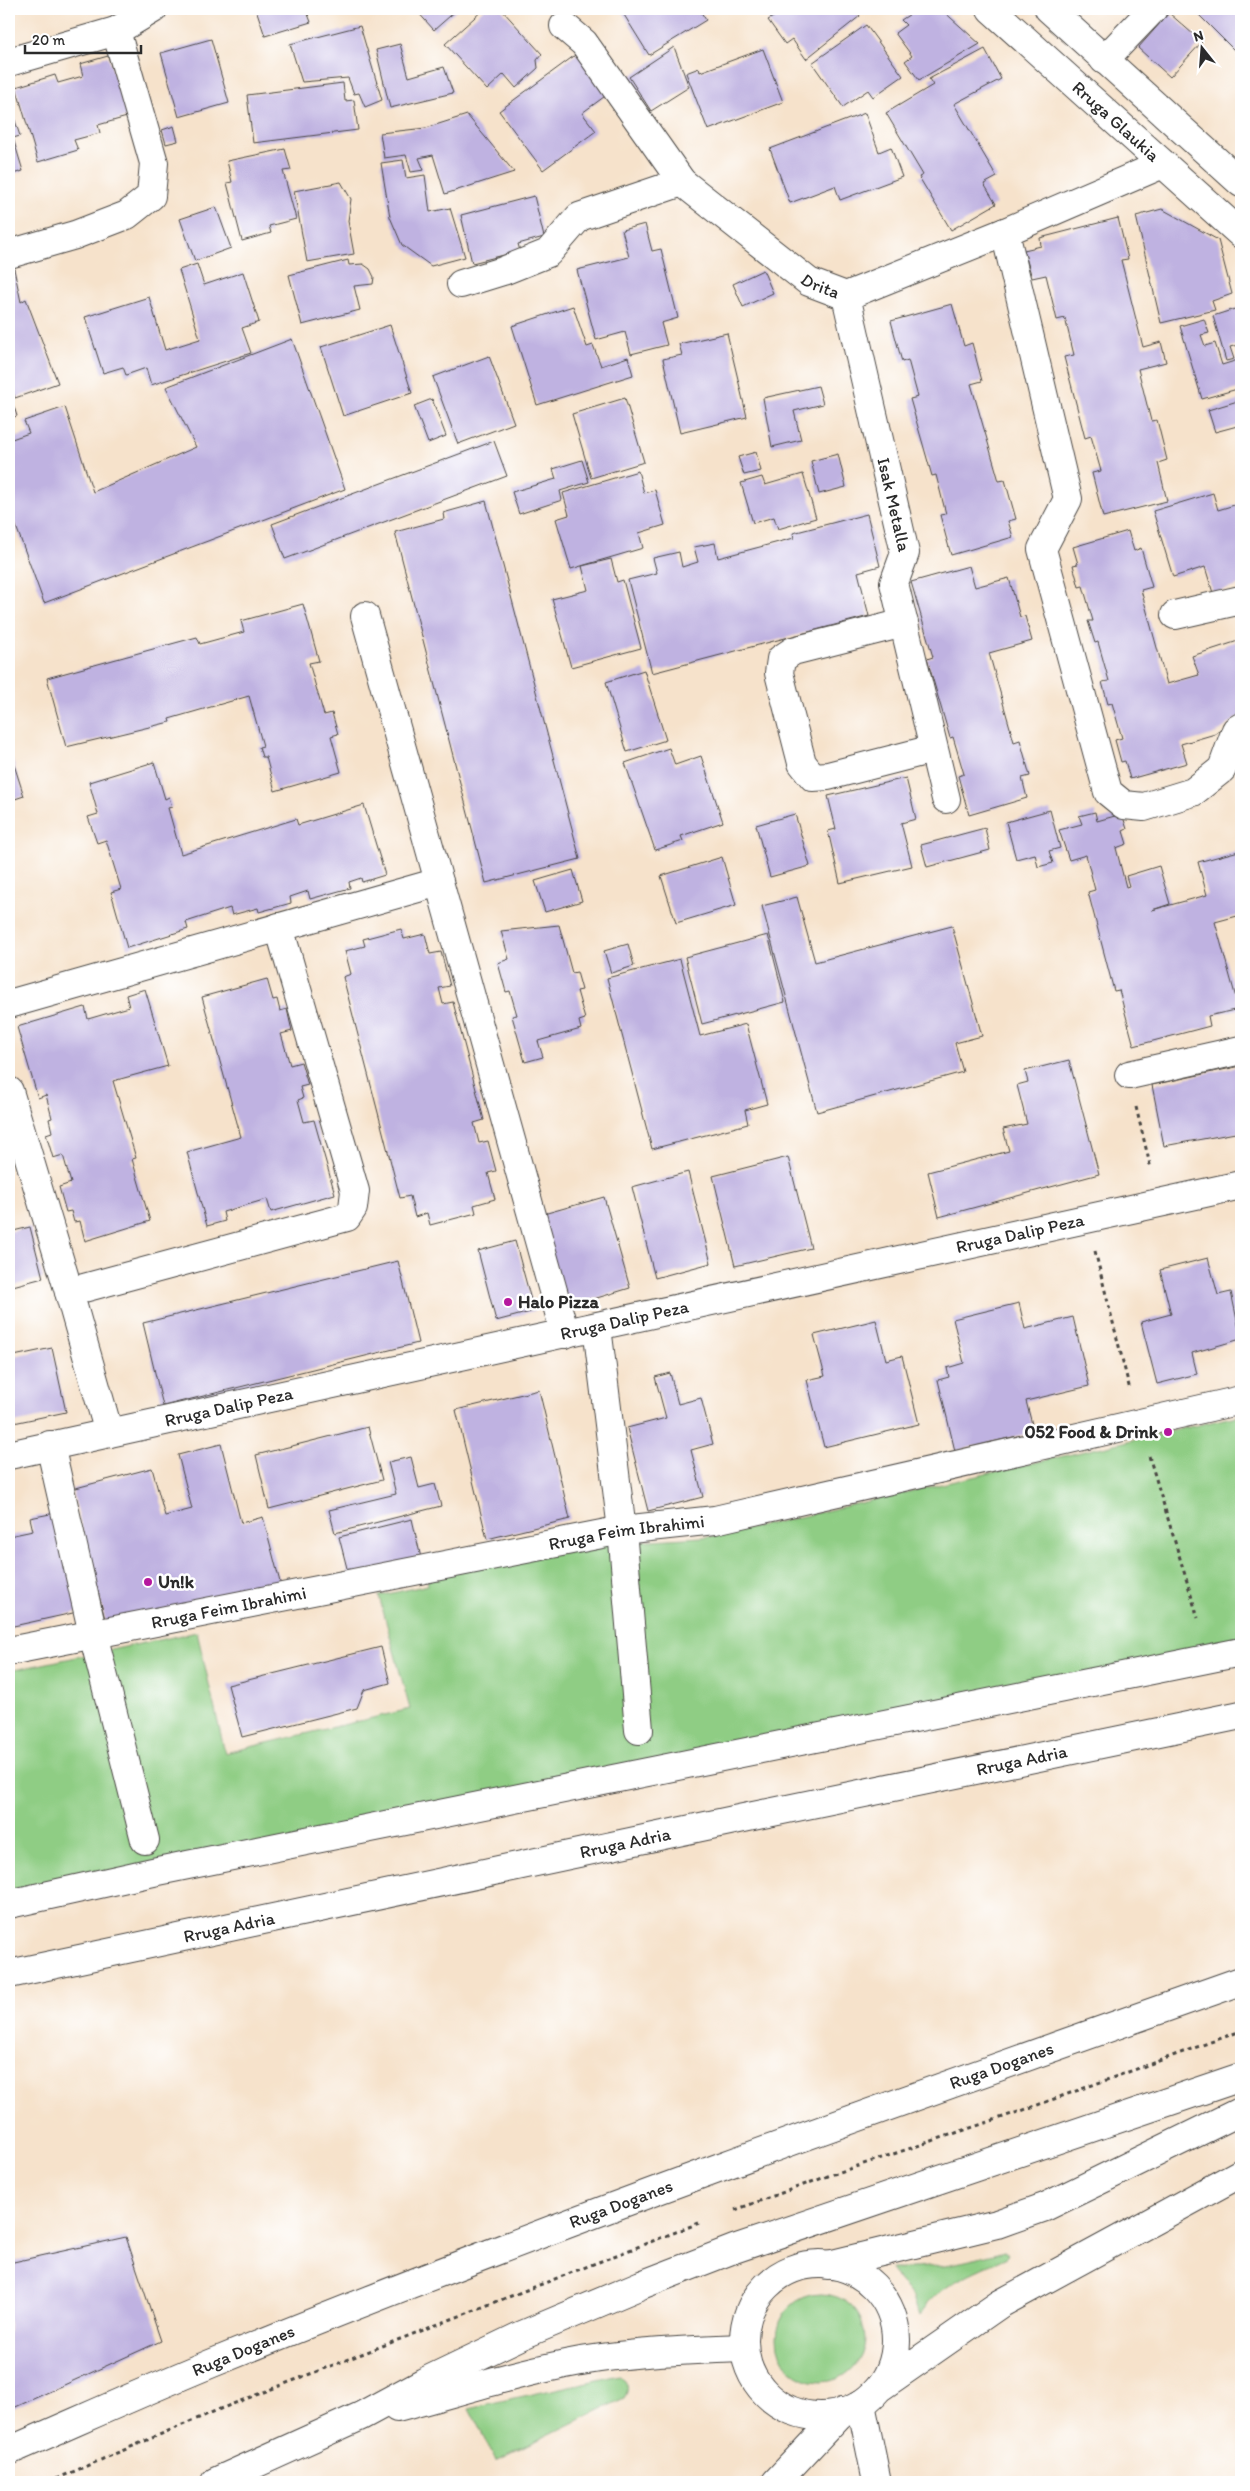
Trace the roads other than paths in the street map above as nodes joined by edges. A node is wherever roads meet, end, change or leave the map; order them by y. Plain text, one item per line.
1 (152, 9) edge
2 (991, 9) edge
3 (1049, 9) edge
4 (1153, 9) edge
5 (564, 26) dead end
6 (116, 32) junction
7 (10, 57) edge
8 (1104, 60) junction
9 (1163, 164) junction
10 (682, 182) junction
11 (1241, 183) edge
12 (1005, 232) junction
13 (1241, 234) edge
14 (9, 254) edge
15 (461, 284) dead end
16 (846, 296) junction
17 (1241, 600) edge
18 (1175, 615) dead end
19 (365, 616) dead end
20 (904, 623) junction
21 (1241, 728) edge
22 (933, 748) junction
23 (946, 799) dead end
24 (438, 882) junction
25 (279, 927) junction
26 (9, 1004) edge
27 (1241, 1050) edge
28 (1128, 1075) road end
29 (9, 1091) edge
30 (1241, 1185) edge
31 (69, 1292) junction
32 (597, 1327) junction
33 (565, 1334) junction
34 (1241, 1400) edge
35 (109, 1433) junction
36 (50, 1445) junction
37 (9, 1454) edge
38 (622, 1530) junction
39 (93, 1634) junction
40 (9, 1652) edge
41 (1241, 1652) edge
42 (1241, 1715) edge
43 (639, 1730) dead end
44 (145, 1840) dead end
45 (9, 1904) edge
46 (9, 1974) edge
47 (1241, 1981) edge
48 (1241, 2077) edge
49 (1241, 2110) edge
50 (1241, 2173) edge
51 (734, 2249) junction
52 (827, 2265) junction
53 (793, 2270) junction
54 (744, 2348) junction
55 (860, 2402) junction
56 (361, 2416) junction
57 (9, 2451) edge
58 (215, 2482) edge
59 (776, 2482) edge
60 (877, 2482) edge

1 - 6 street
2 - 9 street, Rruga Glaukia
3 - 8 street, Rruga Glaukia
4 - 8 street
5 - 10 street, Drita
6 - 7 street
6 - 14 street
8 - 11 street, Rruga Glaukia
9 - 12 street, Drita
9 - 13 street, Rruga Glaukia
10 - 15 street
10 - 16 street, Drita
12 - 16 street, Drita
12 - 21 street
16 - 20 street, Isak Metalla
17 - 18 street
19 - 24 street
20 - 22 street, Isak Metalla
20 - 22 street
22 - 23 street, Isak Metalla
24 - 25 street
24 - 33 street
25 - 26 street
25 - 31 street
27 - 28 street
29 - 31 street
30 - 32 street, Rruga Dalip Peza
31 - 35 street
32 - 33 street, Rruga Dalip Peza
32 - 38 street
33 - 35 street, Rruga Dalip Peza
34 - 38 street, Rruga Feim Ibrahimi
35 - 36 street, Rruga Dalip Peza
36 - 37 street, Rruga Dalip Peza
36 - 39 street
38 - 39 street, Rruga Feim Ibrahimi
38 - 43 street
39 - 40 street, Rruga Feim Ibrahimi
39 - 44 street
41 - 45 street
42 - 46 street, Rruga Adria
47 - 57 street, Ruga Doganes
48 - 51 street
49 - 52 street
50 - 55 street
51 - 53 street
51 - 56 street
52 - 53 street
52 - 55 street
53 - 54 street
54 - 55 street
54 - 56 street
55 - 59 street
55 - 60 street
56 - 58 street

